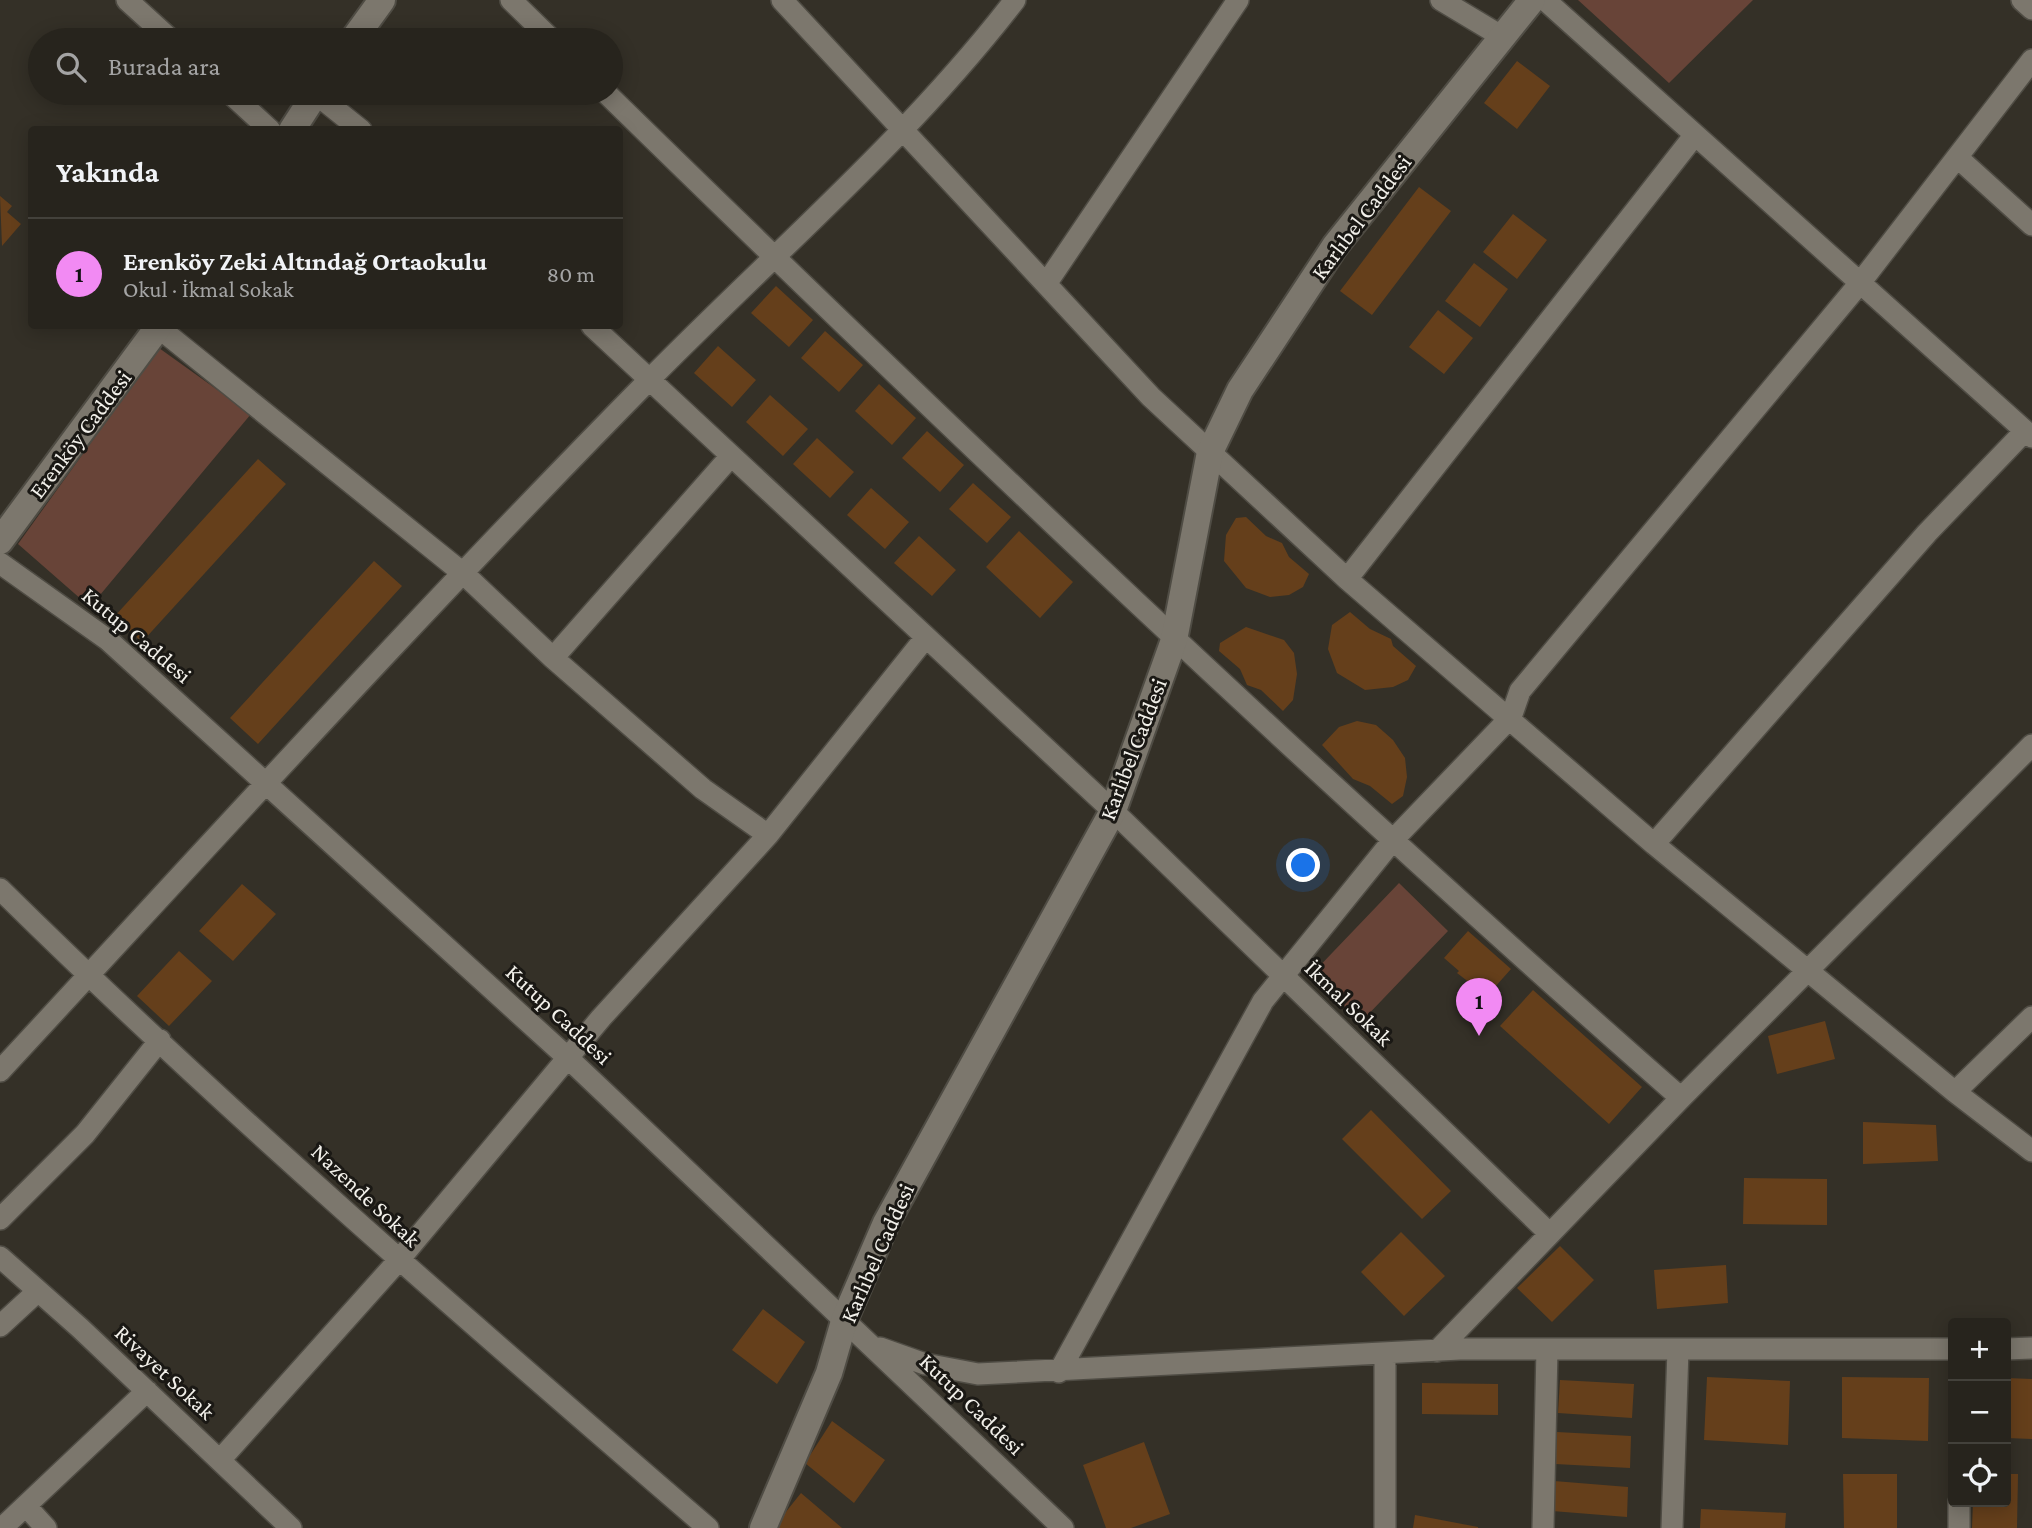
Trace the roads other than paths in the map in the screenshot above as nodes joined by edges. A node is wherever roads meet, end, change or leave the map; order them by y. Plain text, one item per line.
1 (127, 0) edge
2 (382, 0) edge
3 (511, 0) edge
4 (782, 0) edge
5 (1016, 0) edge
6 (1238, 0) edge
7 (1441, 0) edge
8 (1532, 0) edge
9 (1545, 0) edge
10 (2022, 0) edge
11 (2032, 9) edge
12 (158, 28) edge
13 (362, 28) edge
14 (540, 28) edge
15 (1501, 36) junction
16 (2032, 60) edge
17 (243, 105) edge
18 (308, 105) edge
19 (331, 105) edge
20 (618, 105) edge
21 (266, 126) edge
22 (295, 126) edge
23 (356, 126) edge
24 (902, 131) junction
25 (1694, 136) junction
26 (1957, 157) junction
27 (2032, 225) edge
28 (774, 257) junction
29 (1860, 283) junction
30 (1046, 284) junction
31 (156, 329) edge
32 (162, 329) edge
33 (595, 329) edge
34 (650, 380) junction
35 (2028, 434) edge
36 (1210, 452) junction
37 (731, 456) junction
38 (0, 541) edge
39 (0, 563) edge
40 (464, 575) junction
41 (1347, 579) junction
42 (926, 637) junction
43 (1174, 640) junction
44 (553, 658) junction
45 (1511, 717) junction
46 (2032, 745) edge
47 (265, 782) junction
48 (1113, 811) junction
49 (768, 835) junction
50 (1393, 840) junction
51 (1654, 844) junction
52 (0, 889) edge
53 (1809, 972) junction
54 (88, 976) junction
55 (1284, 977) junction
56 (2032, 1017) edge
57 (160, 1040) junction
58 (568, 1058) junction
59 (0, 1071) edge
60 (1955, 1092) junction
61 (1681, 1098) junction
62 (2032, 1151) edge
63 (0, 1219) edge
64 (1549, 1233) junction
65 (0, 1257) edge
66 (398, 1261) junction
67 (38, 1290) junction
68 (845, 1318) junction
69 (0, 1326) edge
70 (872, 1345) junction
71 (2032, 1348) edge
72 (1547, 1349) junction
73 (1678, 1349) junction
74 (1948, 1349) edge
75 (2011, 1349) edge
76 (1437, 1351) junction
77 (1385, 1354) junction
78 (1059, 1372) junction
79 (147, 1391) junction
80 (219, 1460) junction
81 (26, 1506) junction
82 (1959, 1507) edge
83 (2, 1528) edge
84 (46, 1528) edge
85 (291, 1528) edge
86 (708, 1528) edge
87 (763, 1528) edge
88 (1063, 1528) edge
89 (1385, 1528) edge
90 (1542, 1528) edge
91 (1672, 1528) edge
92 (1959, 1528) edge

1 - 12 street
2 - 13 street
3 - 14 street
4 - 24 street
5 - 24 street
6 - 30 street
7 - 15 street
8 - 15 street, Karlıbel Caddesi
9 - 25 street
10 - 11 street
15 - 36 street, Karlıbel Caddesi
16 - 26 street
17 - 21 street
18 - 22 street
19 - 23 street
20 - 28 street
24 - 28 street
24 - 30 street
25 - 29 street
25 - 41 street
26 - 27 street
26 - 29 street
28 - 34 street
28 - 43 street
29 - 35 street
29 - 45 street
30 - 36 street
31 - 38 street, Erenköy Caddesi
32 - 40 street
33 - 34 street, İkmal Sokak
34 - 37 street, İkmal Sokak
34 - 40 street
35 - 51 street
36 - 41 street
36 - 43 street, Karlıbel Caddesi
37 - 42 street, İkmal Sokak
37 - 44 street
39 - 47 street, Kutup Caddesi
40 - 44 street
40 - 47 street
41 - 45 street
42 - 48 street, İkmal Sokak
42 - 49 street
43 - 48 street, Karlıbel Caddesi
43 - 50 street
44 - 49 street
45 - 50 street
45 - 51 street
46 - 53 street
47 - 54 street
47 - 58 street, Kutup Caddesi
48 - 55 street, İkmal Sokak
48 - 68 street, Karlıbel Caddesi
49 - 58 street
50 - 55 street
50 - 61 street
51 - 53 street
52 - 54 street, Nazende Sokak
53 - 60 street
53 - 61 street
54 - 57 street, Nazende Sokak
54 - 59 street
55 - 64 street, İkmal Sokak
55 - 78 street
56 - 60 street
57 - 63 street
57 - 66 street, Nazende Sokak
58 - 66 street
58 - 68 street, Kutup Caddesi
60 - 62 street
61 - 64 street
64 - 76 street
65 - 67 street, Rivayet Sokak
66 - 80 street
66 - 86 street, Nazende Sokak
67 - 69 street
67 - 79 street, Rivayet Sokak
68 - 70 street, Kutup Caddesi
68 - 87 street, Karlıbel Caddesi
70 - 78 street
70 - 88 street, Kutup Caddesi
71 - 75 street
72 - 73 street
72 - 76 street
72 - 90 street
73 - 74 street
73 - 91 street
76 - 77 street
77 - 78 street
77 - 89 street
79 - 80 street, Rivayet Sokak
79 - 81 street
80 - 85 street, Rivayet Sokak
81 - 83 street
81 - 84 street
82 - 92 street

